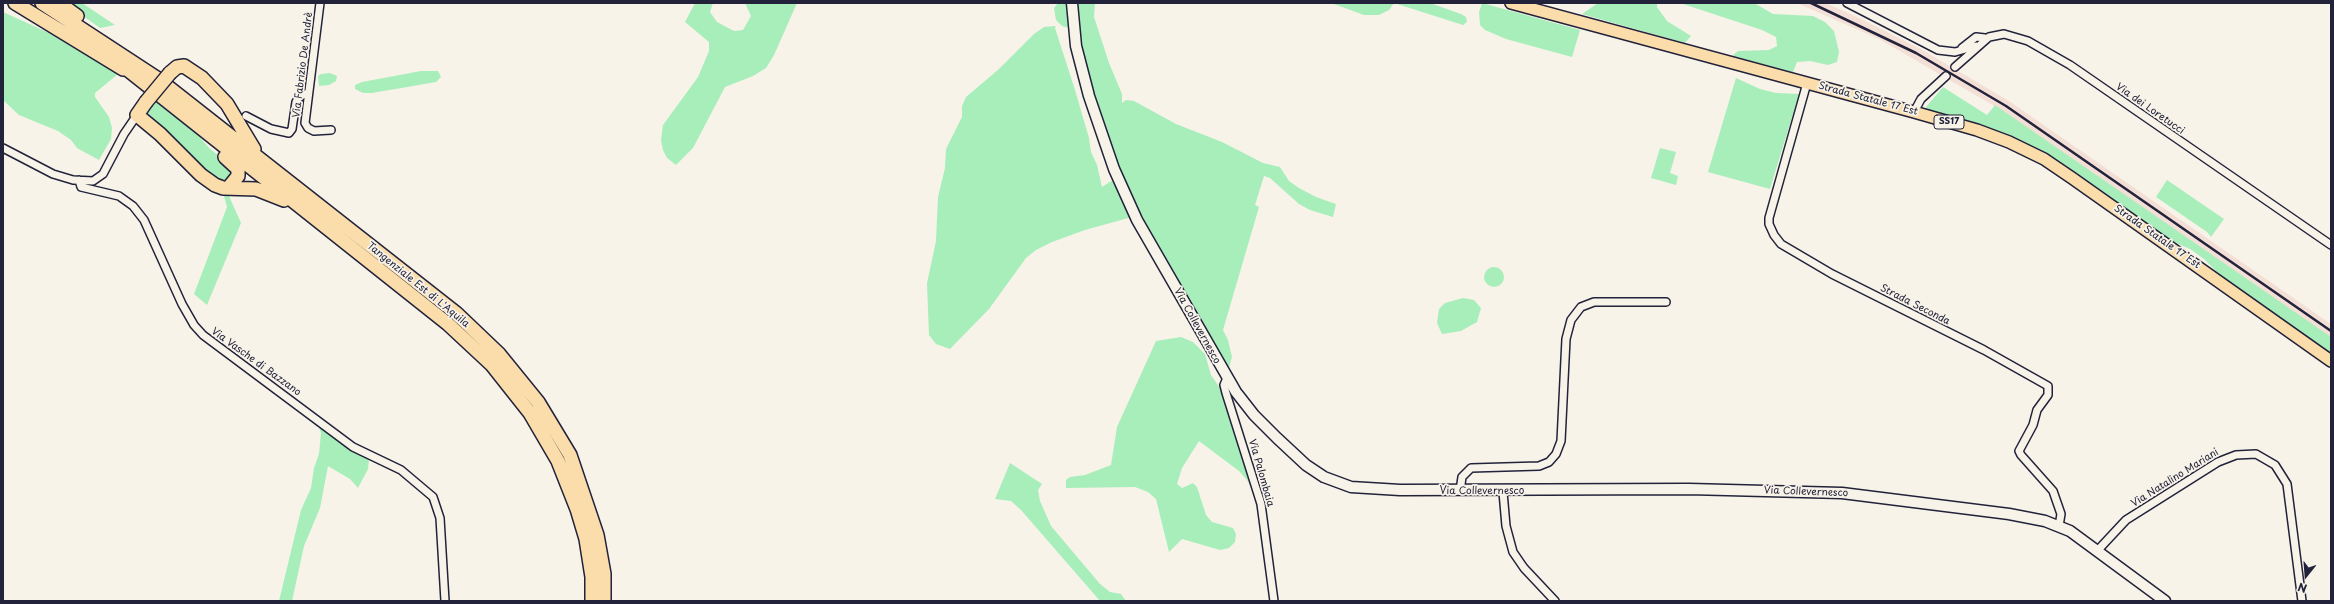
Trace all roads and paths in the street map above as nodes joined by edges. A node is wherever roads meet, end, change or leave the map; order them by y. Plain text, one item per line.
1 (15, 3) edge
2 (35, 3) edge
3 (42, 3) edge
4 (59, 3) edge
5 (320, 3) edge
6 (1072, 3) edge
7 (1511, 3) edge
8 (1847, 3) edge
9 (1985, 38) junction
10 (1979, 45) junction
11 (1952, 52) junction
12 (1955, 68) dead end
13 (1946, 76) dead end
14 (155, 83) junction
15 (1807, 83) junction
16 (308, 93) junction
17 (221, 97) junction
18 (199, 112) junction
19 (1914, 112) junction
20 (136, 115) junction
21 (246, 116) dead end
22 (204, 129) junction
23 (331, 130) dead end
24 (3, 148) edge
25 (266, 165) junction
26 (79, 180) junction
27 (229, 187) junction
28 (307, 212) junction
29 (2331, 245) edge
30 (1666, 302) dead end
31 (2331, 361) edge
32 (1227, 378) junction
33 (1460, 491) junction
34 (1503, 492) junction
35 (2059, 526) junction
36 (2098, 550) junction
37 (445, 601) edge
38 (592, 601) edge
39 (604, 601) edge
40 (1274, 601) edge
41 (1555, 601) edge
42 (2165, 601) edge
43 (2302, 601) edge

1 - 14 highway
2 - 14 highway
3 - 14 highway
4 - 14 highway
5 - 16 street, Via Fabrizio De Andrè
6 - 32 street, Via Collevernesco
7 - 15 main road, Strada Statale 17 Est / SS17
8 - 11 street
9 - 10 street
9 - 11 street, Via dei Loretucci
9 - 29 street, Via dei Loretucci
10 - 11 street
10 - 12 street
13 - 19 street
14 - 18 highway, Tangenziale Est di L'Aquila
14 - 22 highway, Tangenziale Est di L'Aquila
15 - 19 main road, Strada Statale 17 Est / SS17
15 - 35 street, Strada Seconda
16 - 21 street
16 - 23 street, Via Fabrizio De Andrè
17 - 18 highway
17 - 20 highway, bridge
17 - 25 highway
18 - 25 highway, Tangenziale Est di L'Aquila
19 - 31 main road, Strada Statale 17 Est / SS17
20 - 26 street
20 - 27 highway
22 - 27 highway
22 - 28 highway, Tangenziale Est di L'Aquila
24 - 26 street, Via Vasche di Bazzano
25 - 39 highway, Tangenziale Est di L'Aquila
26 - 37 street, Via Vasche di Bazzano
27 - 28 highway
28 - 38 highway, Tangenziale Est di L'Aquila
30 - 33 street
32 - 33 street, Via Collevernesco
32 - 40 street, Via Palombaia
33 - 34 street, Via Collevernesco
34 - 35 street, Via Collevernesco
34 - 41 street
35 - 36 street, Via Collevernesco
36 - 42 street, Via Collevernesco
36 - 43 street, Via Natalino Mariani

